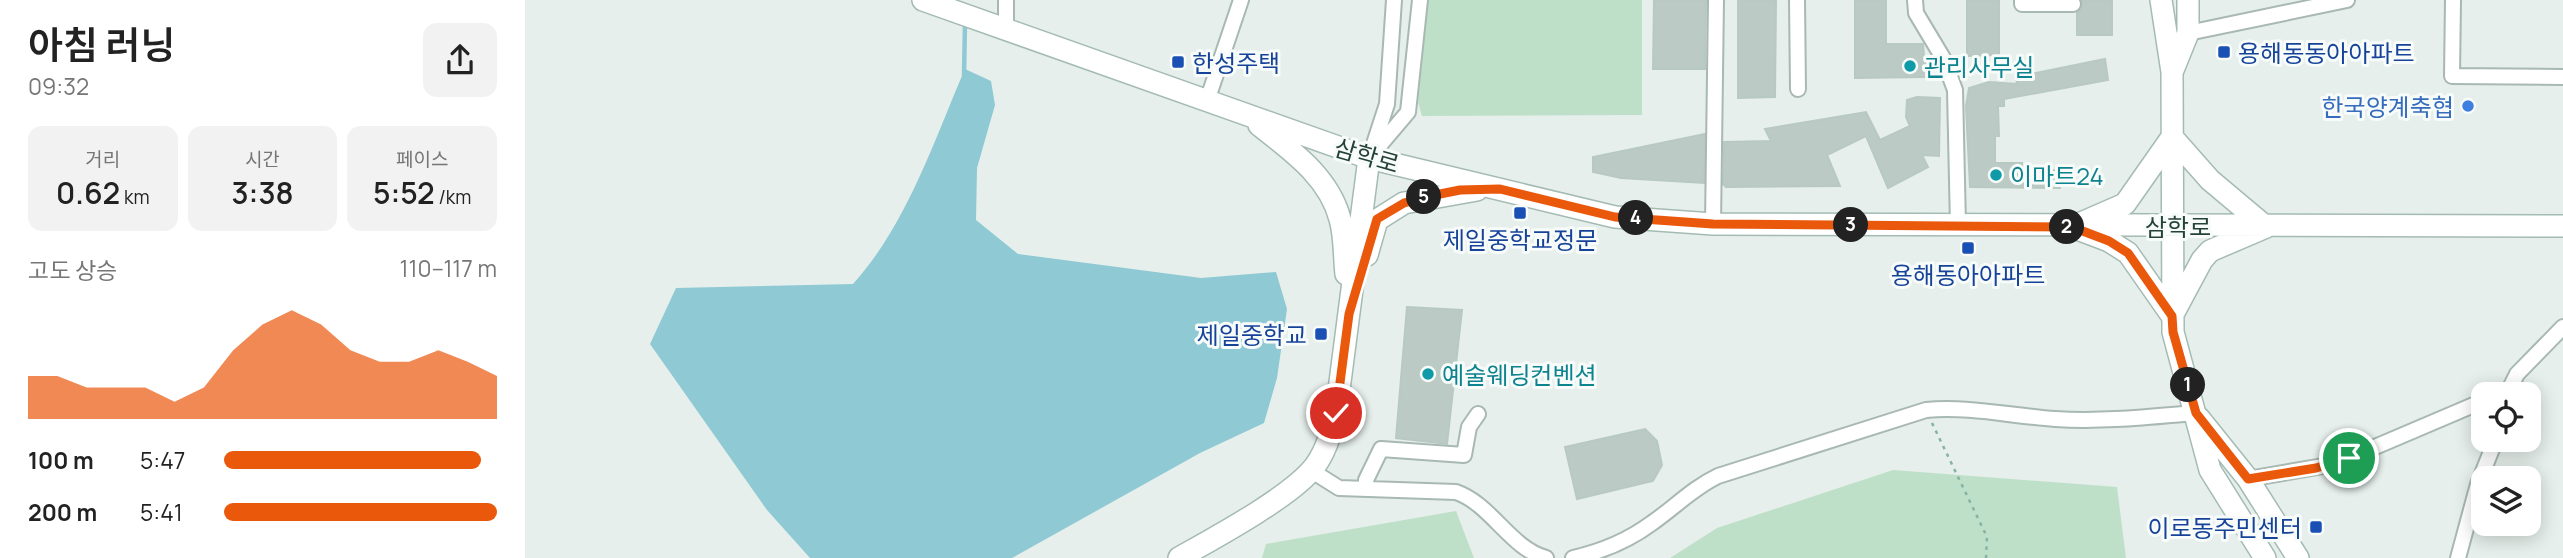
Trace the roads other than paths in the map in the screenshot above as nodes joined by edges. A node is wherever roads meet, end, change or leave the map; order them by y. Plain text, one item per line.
1 (1006, 0) edge
2 (1241, 0) edge
3 (1394, 0) edge
4 (1420, 0) edge
5 (1716, 0) edge
6 (1797, 0) edge
7 (1916, 0) edge
8 (2022, 0) edge
9 (2161, 0) edge
10 (2188, 0) edge
11 (2347, 0) edge
12 (2453, 0) edge
13 (931, 3) edge
14 (2073, 4) dead end
15 (1015, 33) junction
16 (2188, 33) junction
17 (2172, 72) junction
18 (2563, 77) edge
19 (1798, 89) dead end
20 (1207, 101) junction
21 (1247, 116) junction
22 (2172, 137) junction
23 (1369, 158) junction
24 (1500, 189) junction
25 (1713, 224) junction
26 (2172, 225) junction
27 (1958, 226) junction
28 (2266, 226) junction
29 (2563, 226) edge
30 (2072, 227) junction
31 (1349, 314) junction
32 (2172, 316) junction
33 (2563, 327) edge
34 (2512, 382) edge
35 (2471, 406) edge
36 (2196, 413) junction
37 (1478, 414) dead end
38 (2490, 452) edge
39 (1312, 471) junction
40 (2248, 479) junction
41 (1367, 489) junction
42 (1179, 558) edge
43 (1546, 558) edge
44 (1573, 558) edge
45 (2265, 558) edge
46 (2298, 558) edge
47 (2459, 558) edge

1 - 15 street
2 - 20 street
3 - 23 street
4 - 23 street
5 - 25 street
6 - 19 street
7 - 27 street
8 - 14 street
9 - 17 street
10 - 16 street
11 - 16 street
12 - 18 street
13 - 15 street, 삼학로
15 - 20 street, 삼학로
16 - 17 street
17 - 22 street
20 - 21 street, 삼학로
21 - 23 street, 삼학로
21 - 31 street
22 - 26 street
22 - 28 street
22 - 30 street
23 - 24 street, 삼학로
23 - 31 street
24 - 25 street, 삼학로
24 - 31 street
25 - 27 street, 삼학로
26 - 28 street, 삼학로
26 - 30 street, 삼학로
26 - 32 street
27 - 30 street, 삼학로
28 - 29 street, 삼학로
28 - 32 street
30 - 32 street
31 - 39 street
32 - 36 street
33 - 34 street
35 - 40 street
36 - 40 street
36 - 44 street
36 - 45 street
37 - 41 street
38 - 47 street
39 - 41 street
39 - 42 street
40 - 46 street
41 - 43 street

